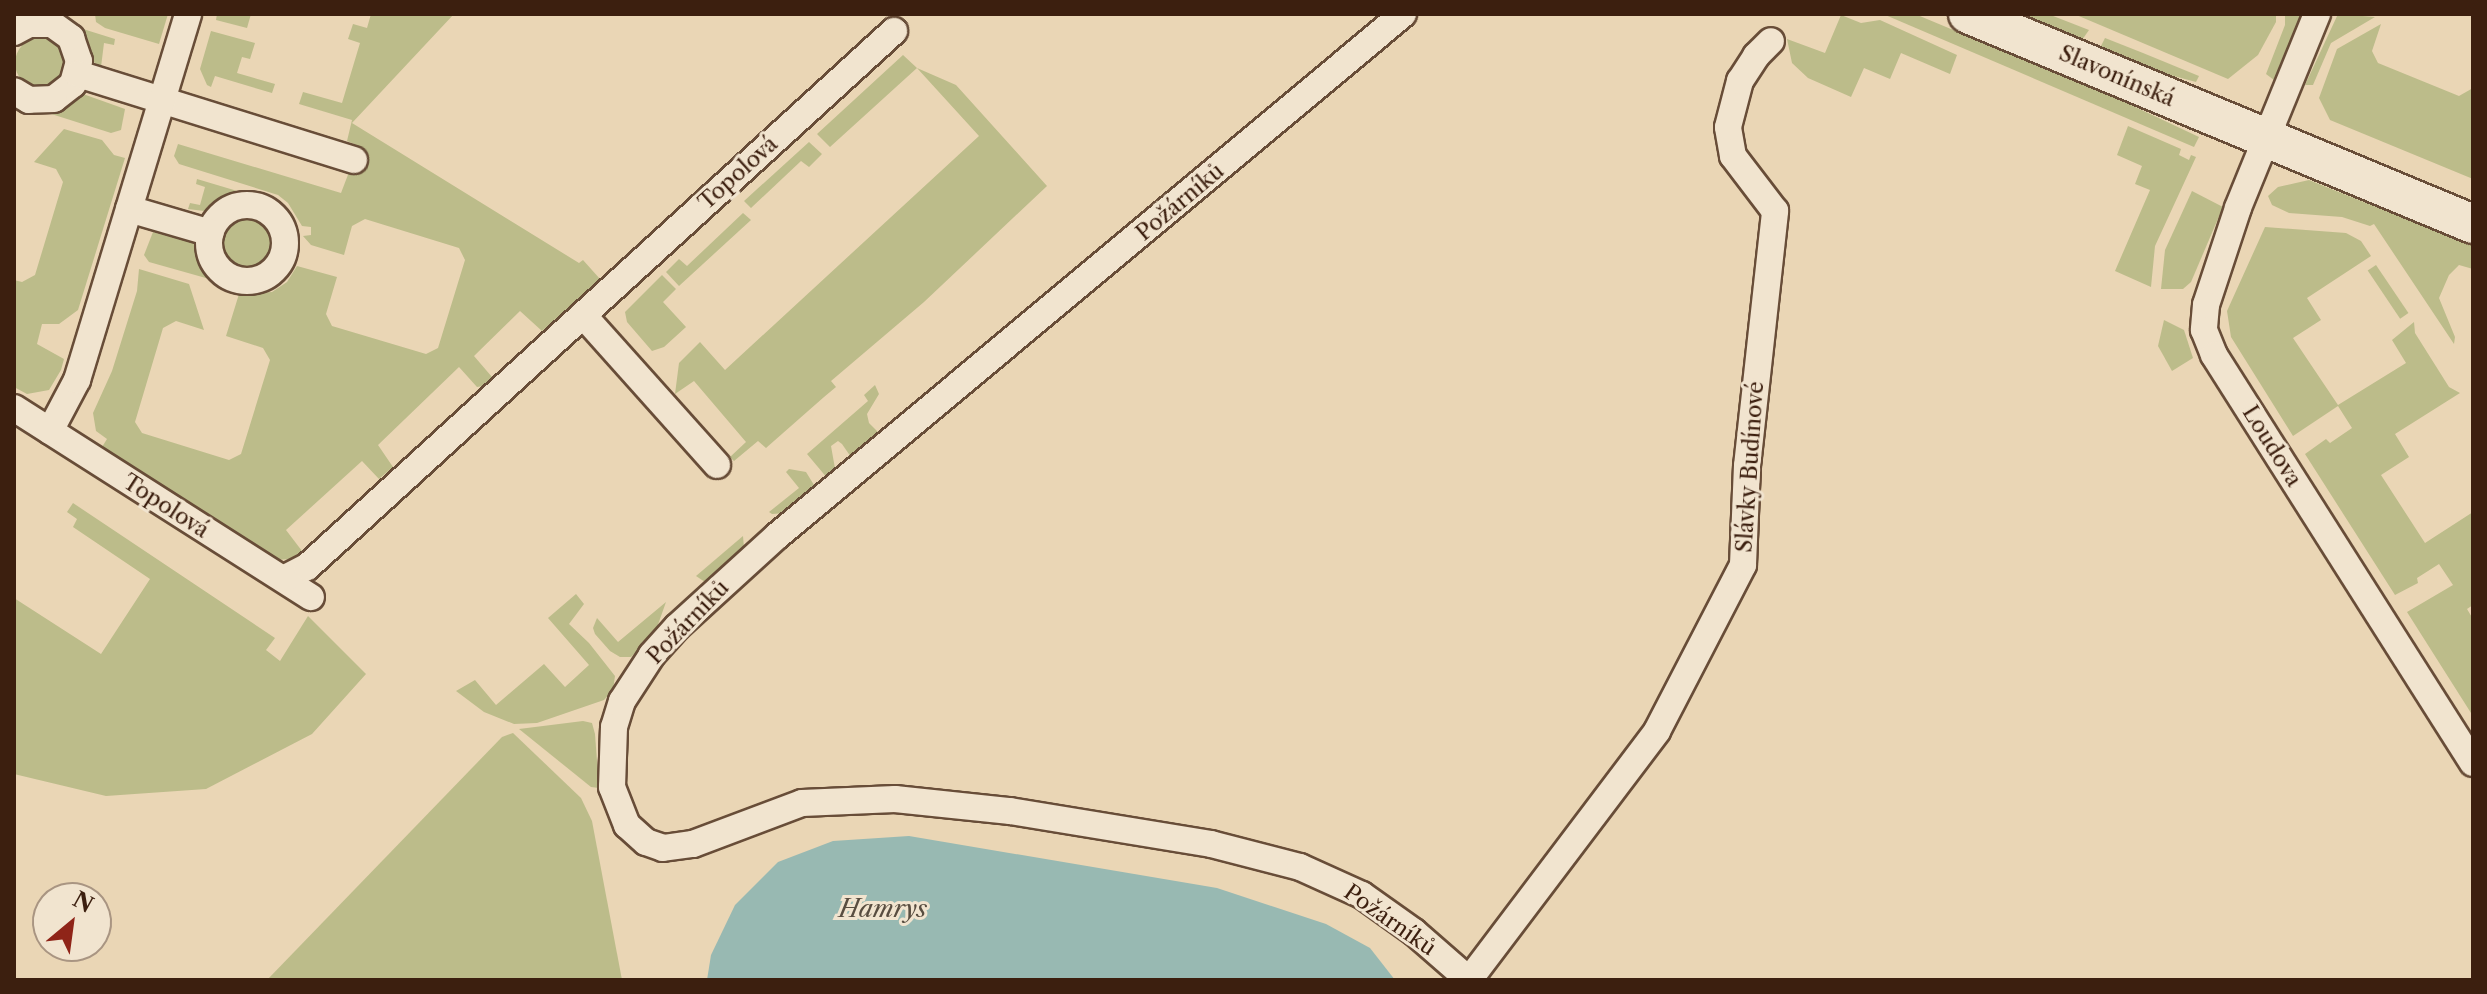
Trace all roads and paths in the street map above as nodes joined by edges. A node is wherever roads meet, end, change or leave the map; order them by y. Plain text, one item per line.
1 (188, 14) edge
2 (1403, 14) edge
3 (1968, 14) edge
4 (2317, 14) edge
5 (894, 31) dead end
6 (14, 32) edge
7 (1771, 41) dead end
8 (78, 74) junction
9 (14, 91) edge
10 (163, 98) junction
11 (2266, 138) junction
12 (354, 160) dead end
13 (129, 209) junction
14 (2473, 224) edge
15 (211, 233) dead end
16 (583, 315) junction
17 (14, 408) edge
18 (50, 431) junction
19 (717, 465) dead end
20 (285, 578) junction
21 (311, 597) dead end
22 (2473, 763) edge
23 (1469, 980) edge

1 - 10 street
2 - 23 street, Požárníků
3 - 11 main road, Slavonínská
4 - 11 street
5 - 16 street, Topolová
6 - 8 street
7 - 23 street, Slávky Budínové
8 - 9 street
8 - 10 street
10 - 12 street
10 - 13 street
11 - 14 main road, Slavonínská
11 - 22 street, Loudova
13 - 15 street
13 - 18 street
16 - 19 street
16 - 20 street, Topolová
17 - 18 street, Topolová
18 - 20 street, Topolová
20 - 21 street, Topolová

